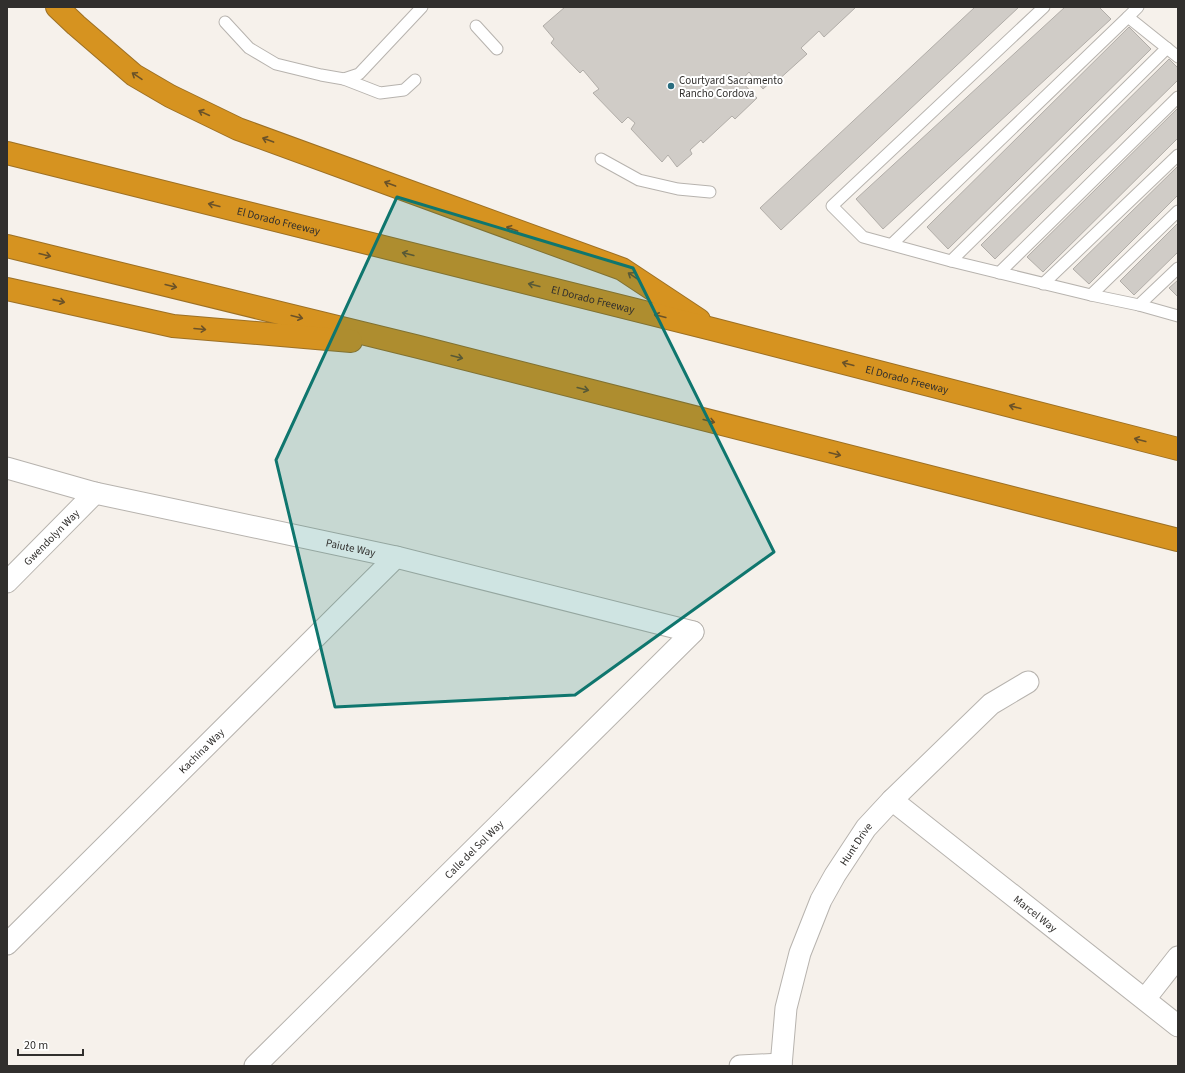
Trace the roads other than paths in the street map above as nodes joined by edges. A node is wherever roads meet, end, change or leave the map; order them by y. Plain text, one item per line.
1 (57, 7) edge
2 (422, 7) edge
3 (1044, 7) edge
4 (1138, 7) edge
5 (1128, 16) junction
6 (225, 22) dead end
7 (476, 26) dead end
8 (1167, 48) junction
9 (497, 49) dead end
10 (1178, 57) edge
11 (344, 78) junction
12 (415, 80) dead end
13 (1178, 97) edge
14 (7, 153) edge
15 (1178, 155) edge
16 (601, 159) dead end
17 (710, 192) dead end
18 (1178, 211) edge
19 (892, 244) junction
20 (7, 246) edge
21 (951, 261) junction
22 (1178, 268) edge
23 (999, 273) junction
24 (1043, 284) junction
25 (7, 289) edge
26 (1091, 295) junction
27 (1139, 305) junction
28 (1178, 316) edge
29 (712, 329) junction
30 (420, 347) junction
31 (1178, 450) edge
32 (7, 468) edge
33 (95, 493) junction
34 (1178, 540) edge
35 (396, 557) junction
36 (7, 582) edge
37 (693, 632) joint
38 (1028, 682) dead end
39 (892, 800) junction
40 (7, 944) edge
41 (1178, 957) edge
42 (1145, 999) junction
43 (1178, 1026) edge
44 (781, 1065) edge
45 (255, 1066) edge
46 (740, 1066) edge

29 -> 1 highway
2 - 11 lane
3 - 19 lane
4 - 5 lane
5 - 8 lane
5 - 19 lane
6 - 11 lane
7 - 9 lane
8 - 10 lane
8 - 21 lane
11 - 12 lane
13 - 23 lane
29 -> 14 highway, El Dorado Freeway
15 - 24 lane
16 - 17 lane
18 - 26 lane
19 - 21 lane
20 -> 30 highway
21 - 23 lane
22 - 27 lane
23 - 24 lane
24 - 26 lane
25 -> 30 highway
26 - 27 lane
27 - 28 lane
31 -> 29 highway, El Dorado Freeway
30 -> 34 highway
32 - 33 street, Paiute Way
33 - 35 street, Paiute Way
33 - 36 street, Gwendolyn Way
35 - 37 street, Paiute Way
35 - 40 street, Kachina Way
37 - 45 street, Calle del Sol Way
38 - 39 street, Hunt Drive
39 - 42 street, Marcel Way
39 - 44 street, Hunt Drive
41 - 42 street
42 - 43 street, Marcel Way
44 - 46 street

